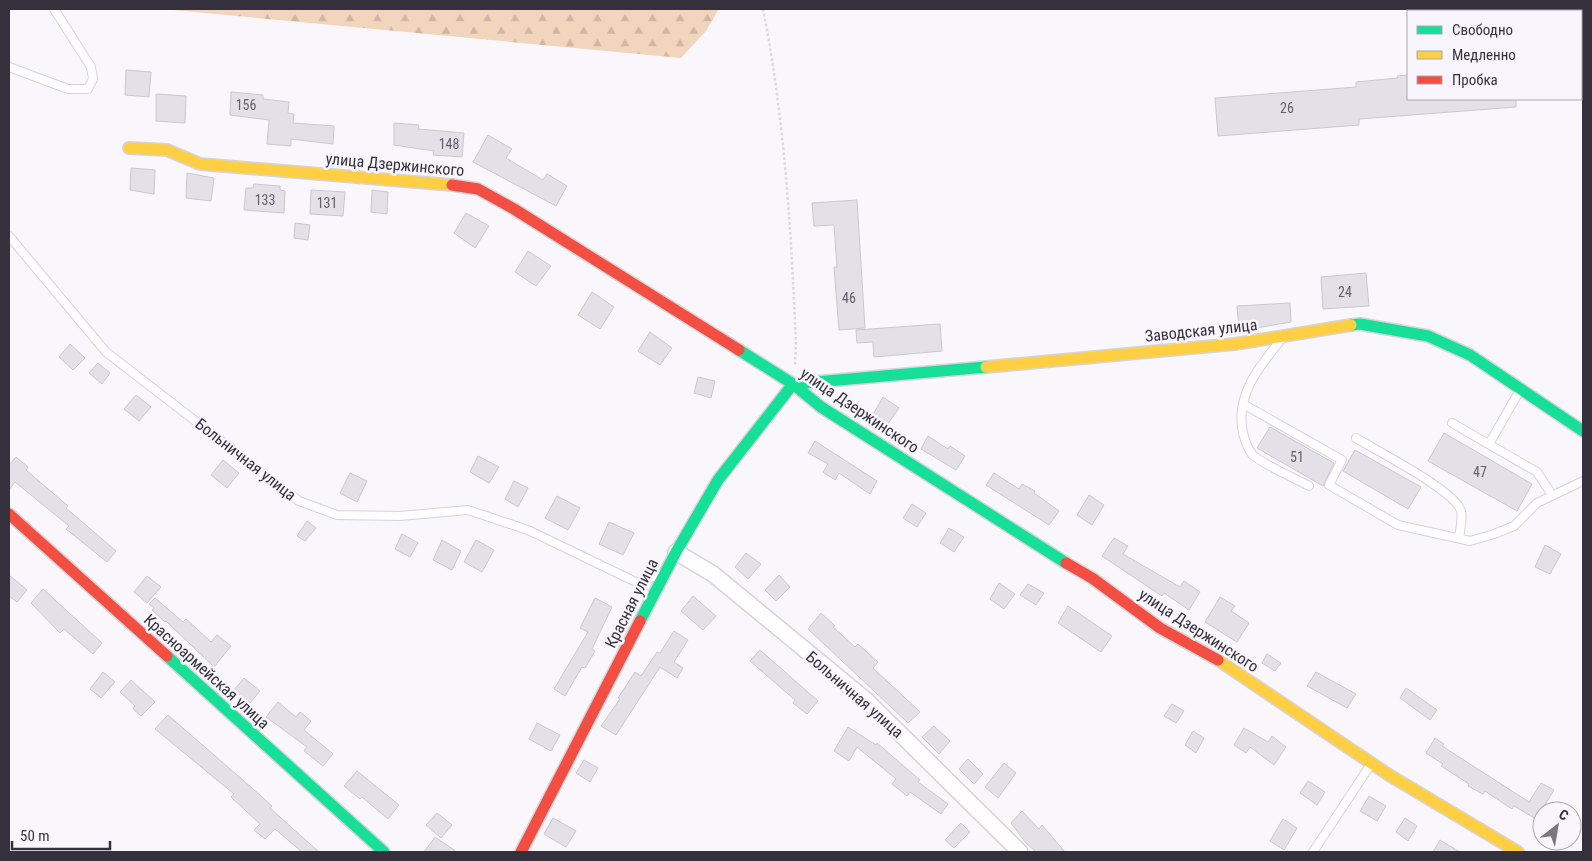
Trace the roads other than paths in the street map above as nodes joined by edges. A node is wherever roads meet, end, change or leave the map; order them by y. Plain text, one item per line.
1 (54, 9) edge
2 (9, 67) edge
3 (129, 148) dead end
4 (9, 236) edge
5 (1285, 336) junction
6 (793, 384) junction
7 (1520, 389) junction
8 (1243, 404) junction
9 (1452, 423) dead end
10 (1583, 431) edge
11 (1356, 438) dead end
12 (1489, 444) junction
13 (1583, 481) edge
14 (1309, 486) dead end
15 (1552, 495) junction
16 (9, 514) edge
17 (1459, 538) junction
18 (676, 552) junction
19 (665, 572) junction
20 (638, 582) junction
21 (650, 602) junction
22 (1372, 764) junction
23 (384, 852) edge
24 (522, 852) edge
25 (1020, 852) edge
26 (1313, 852) edge
27 (1518, 852) edge

1 - 2 lane
3 - 6 street, улица Дзержинского
4 - 20 lane, Больничная улица
5 - 6 street, Заводская улица
5 - 7 street, Заводская улица
5 - 8 lane
6 - 18 street, Красная улица
6 - 22 street, улица Дзержинского
7 - 10 street, Заводская улица
7 - 12 lane
8 - 14 lane
8 - 17 lane
9 - 12 lane
11 - 17 lane
12 - 15 lane
13 - 15 lane
15 - 17 lane
16 - 23 street, Красноармейская улица
18 - 19 street, Красная улица
18 - 25 street, Больничная улица
19 - 20 lane
19 - 21 street, Красная улица
20 - 21 lane
21 - 24 street, Красная улица
22 - 26 lane
22 - 27 street, улица Дзержинского

